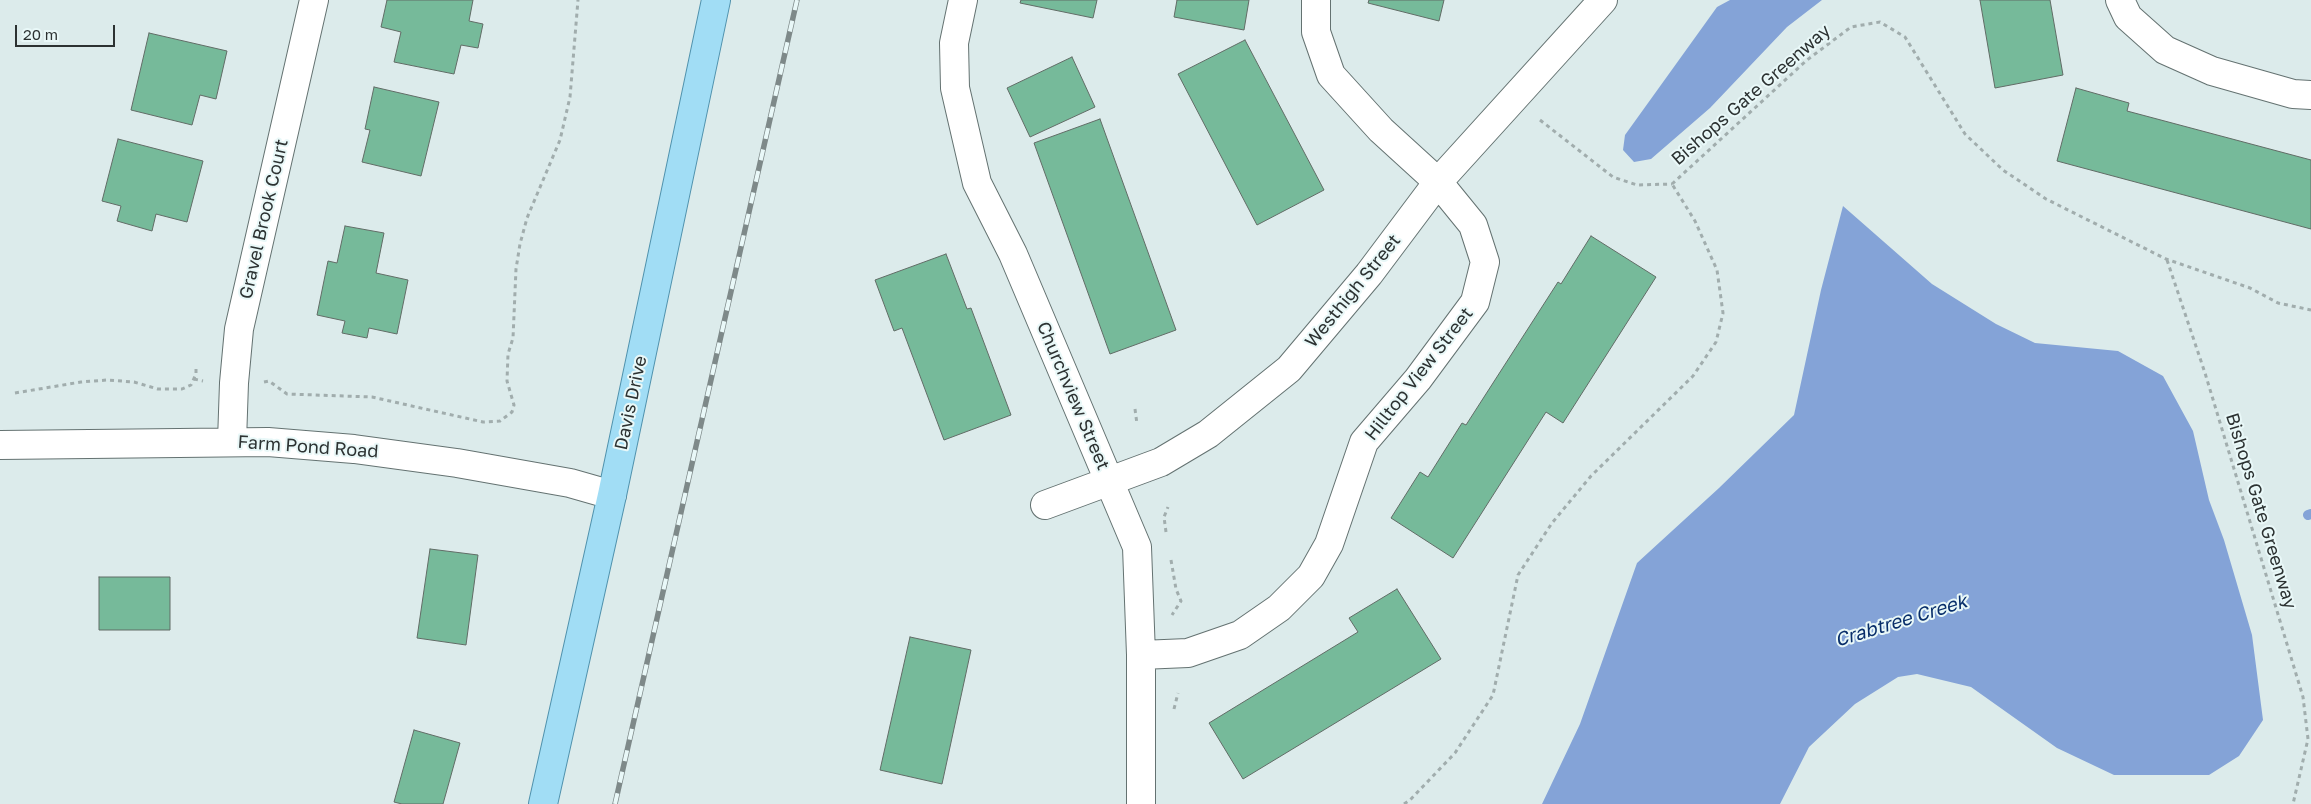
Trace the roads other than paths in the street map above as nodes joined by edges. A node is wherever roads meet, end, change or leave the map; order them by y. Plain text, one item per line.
1 (314, 0) edge
2 (716, 0) edge
3 (962, 0) edge
4 (1316, 0) edge
5 (1602, 0) edge
6 (2120, 0) edge
7 (2311, 96) edge
8 (1438, 182) junction
9 (232, 441) junction
10 (0, 445) edge
11 (1109, 482) junction
12 (612, 495) junction
13 (1045, 505) dead end
14 (1141, 655) junction
15 (543, 804) edge
16 (1141, 804) edge

1 - 9 street, Gravel Brook Court
2 - 12 main road, Davis Drive
3 - 11 street, Churchview Street
4 - 8 street, Hilltop View Street
5 - 8 street, Westhigh Street
6 - 7 street
8 - 11 street, Westhigh Street
8 - 14 street, Hilltop View Street
9 - 10 street, Farm Pond Road
9 - 12 street, Farm Pond Road
11 - 13 street, Westhigh Street
11 - 14 street, Churchview Street
12 - 15 main road, Davis Drive
14 - 16 street, Churchview Street

